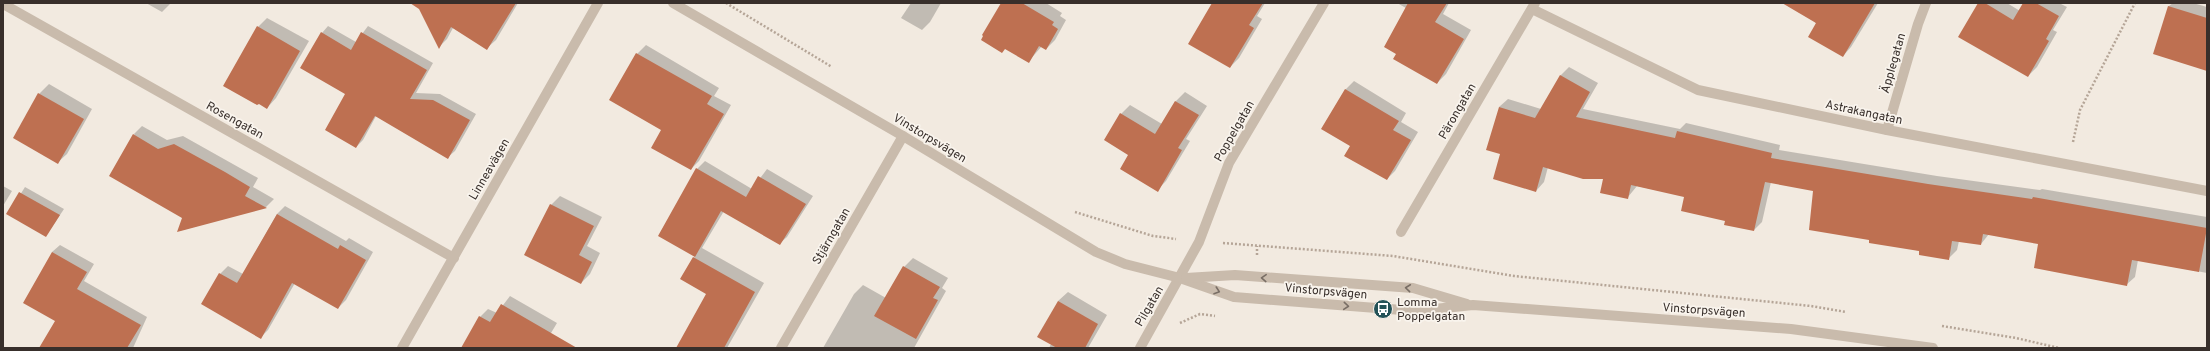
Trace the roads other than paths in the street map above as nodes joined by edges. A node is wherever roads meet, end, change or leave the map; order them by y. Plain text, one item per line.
1 (598, 3) edge
2 (673, 3) edge
3 (1324, 3) edge
4 (1926, 3) edge
5 (3, 4) edge
6 (1534, 6) edge
7 (1887, 130) junction
8 (903, 136) junction
9 (2207, 191) edge
10 (1401, 232) dead end
11 (454, 258) junction
12 (1180, 278) junction
13 (1473, 305) junction
14 (402, 348) edge
15 (781, 348) edge
16 (1140, 348) edge
17 (1933, 348) edge

1 - 11 street, Linneavägen
2 - 8 street, Vinstorpsvägen
3 - 12 street, Poppelgatan
4 - 7 street, Äpplegatan
5 - 11 street, Rosengatan
6 - 7 street, Astrakangatan
6 - 10 street, Pärongatan
7 - 9 street, Astrakangatan
8 - 12 street, Vinstorpsvägen
8 - 15 street, Stjärngatan
11 - 14 street, Linneavägen
13 -> 12 street, Vinstorpsvägen
12 -> 13 street, Vinstorpsvägen
12 - 16 street, Pilgatan
13 - 17 street, Vinstorpsvägen

